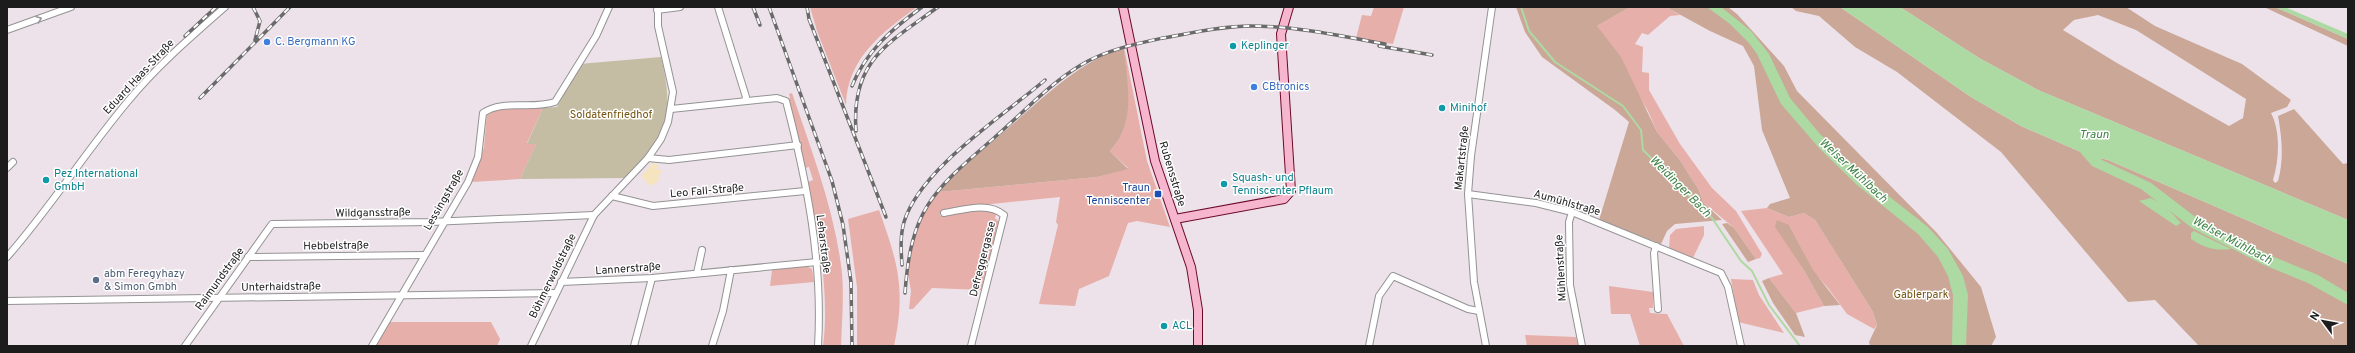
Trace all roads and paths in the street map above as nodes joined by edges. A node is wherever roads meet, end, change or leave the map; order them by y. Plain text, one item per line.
1 (70, 7) edge
2 (225, 7) edge
3 (609, 7) edge
4 (680, 7) edge
5 (718, 7) edge
6 (1123, 7) edge
7 (1289, 7) edge
8 (1492, 7) edge
9 (658, 9) edge
10 (7, 30) edge
11 (745, 101) junction
12 (671, 109) junction
13 (798, 145) junction
14 (648, 158) junction
15 (13, 162) dead end
16 (7, 168) edge
17 (806, 190) junction
18 (1468, 194) junction
19 (612, 196) junction
20 (1572, 212) junction
21 (944, 213) dead end
22 (594, 215) junction
23 (1175, 219) junction
24 (444, 222) junction
25 (272, 224) joint
26 (1656, 246) junction
27 (702, 250) dead end
28 (424, 254) junction
29 (248, 257) junction
30 (7, 258) edge
31 (817, 262) junction
32 (731, 270) junction
33 (697, 273) junction
34 (652, 278) junction
35 (561, 282) junction
36 (556, 293) junction
37 (402, 294) junction
38 (219, 298) junction
39 (7, 301) edge
40 (1658, 309) dead end
41 (1479, 311) junction
42 (184, 346) edge
43 (372, 346) edge
44 (531, 346) edge
45 (634, 346) edge
46 (712, 346) edge
47 (818, 346) edge
48 (971, 346) edge
49 (1198, 346) edge
50 (1369, 346) edge
51 (1486, 346) edge
52 (1582, 346) edge
53 (1740, 346) edge

10 -> 1 street
2 - 30 street, Eduard Haas-Straße
3 - 24 street, Lessingstraße
4 - 9 street
5 - 11 street
6 - 23 street, Rubensstraße
7 - 23 street
8 - 18 street, Makartstraße
9 - 12 street, Böhmerwaldstraße
11 - 12 street, Leharstraße
11 - 13 street, Leharstraße
12 - 14 street, Böhmerwaldstraße
13 - 14 street
13 - 17 street, Leharstraße
14 - 19 street, Böhmerwaldstraße
15 - 16 street
17 - 19 street, Leo Fall-Straße
17 - 31 street, Leharstraße
18 - 20 street, Aumühlstraße
18 - 41 street, Makartstraße
19 - 22 street, Böhmerwaldstraße
20 - 26 street, Aumühlstraße
20 - 52 street, Mühlenstraße
21 - 48 street, Defreggergasse
22 - 24 street, Wildgansstraße
22 - 35 street, Böhmerwaldstraße
23 - 49 street, Rubensstraße
24 - 25 street, Wildgansstraße
24 - 28 street, Lessingstraße
25 - 29 street, Raimundstraße
26 - 40 street
26 - 53 street, Aumühlstraße
27 - 33 street
28 - 29 street, Hebbelstraße
28 - 37 street, Lessingstraße
29 - 38 street, Raimundstraße
31 - 32 street, Lannerstraße
31 - 47 street, Leharstraße
32 - 33 street, Lannerstraße
32 - 46 street
33 - 34 street, Lannerstraße
34 - 35 street, Lannerstraße
34 - 45 street
35 - 36 street, Böhmerwaldstraße
36 - 37 street, Unterhaidstraße
36 - 44 street, Böhmerwaldstraße
37 - 38 street, Unterhaidstraße
37 - 43 street, Lessingstraße
38 - 39 street, Unterhaidstraße
38 - 42 street, Raimundstraße
41 - 50 street
41 - 51 street, Makartstraße

